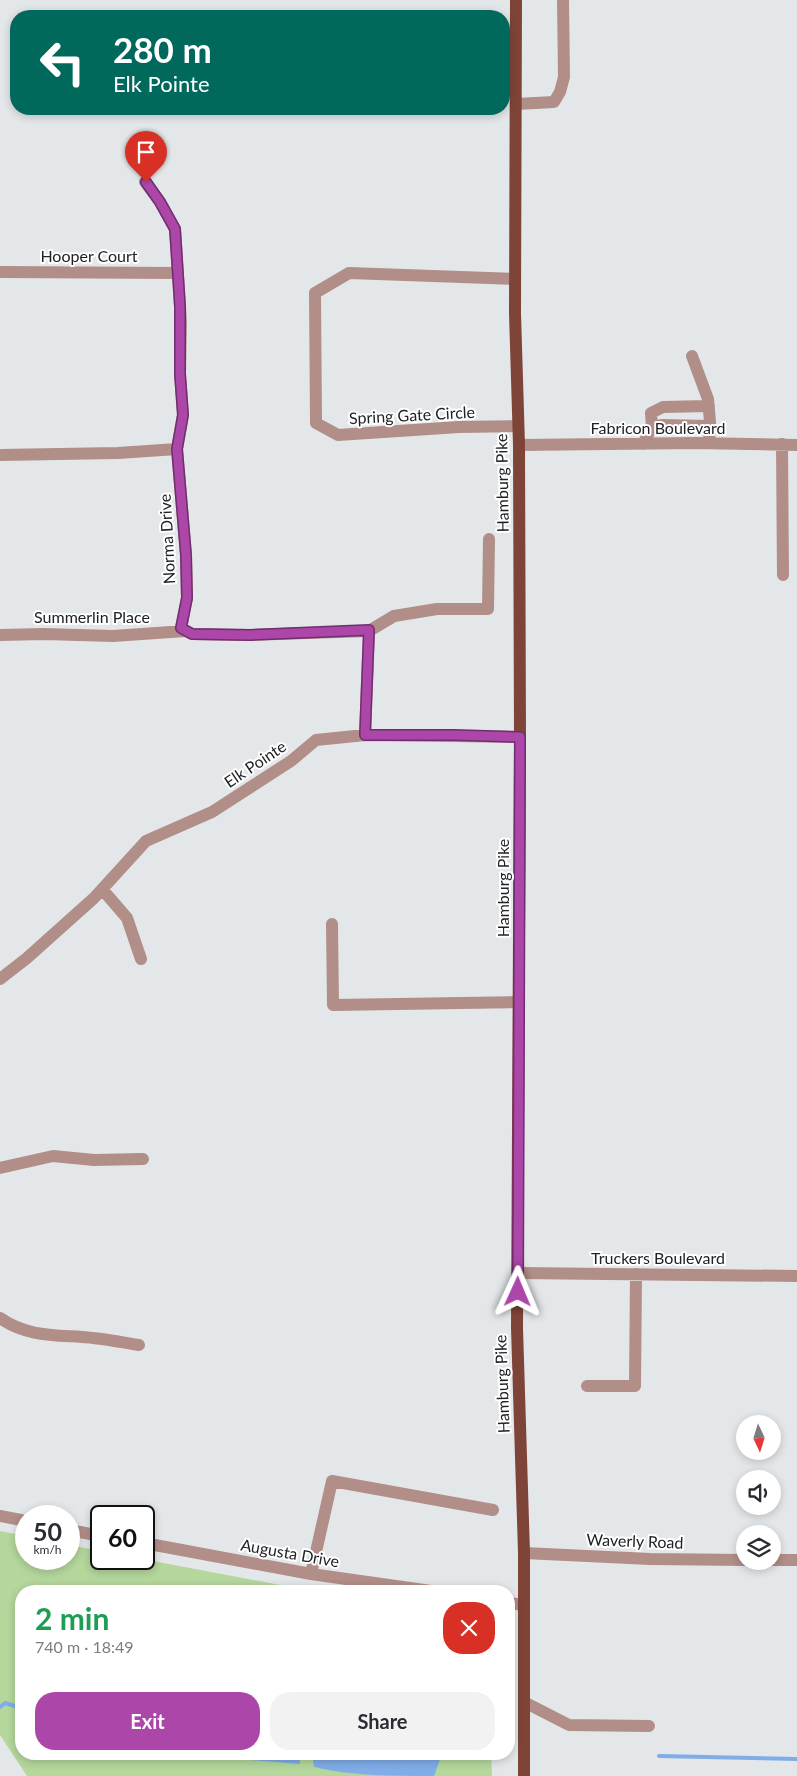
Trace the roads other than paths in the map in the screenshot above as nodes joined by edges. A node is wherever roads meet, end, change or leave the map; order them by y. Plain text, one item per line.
1 (516, 0) edge
2 (563, 0) edge
3 (516, 104) junction
4 (146, 182) dead end
5 (0, 272) edge
6 (178, 273) junction
7 (515, 279) junction
8 (692, 356) dead end
9 (709, 406) junction
10 (518, 426) junction
11 (710, 426) junction
12 (652, 427) junction
13 (709, 443) junction
14 (643, 444) junction
15 (782, 444) junction
16 (519, 445) junction
17 (797, 445) edge
18 (177, 449) junction
19 (0, 455) edge
20 (489, 539) dead end
21 (784, 576) dead end
22 (369, 630) junction
23 (185, 632) junction
24 (0, 634) edge
25 (365, 735) junction
26 (520, 737) junction
27 (102, 889) junction
28 (332, 924) dead end
29 (141, 959) dead end
30 (0, 979) edge
31 (518, 1002) junction
32 (143, 1159) dead end
33 (0, 1168) edge
34 (518, 1273) junction
35 (636, 1274) junction
36 (797, 1276) edge
37 (0, 1318) edge
38 (139, 1345) dead end
39 (587, 1386) dead end
40 (492, 1510) dead end
41 (0, 1516) edge
42 (15, 1519) edge
43 (155, 1545) edge
44 (524, 1553) junction
45 (736, 1560) edge
46 (781, 1560) edge
47 (797, 1560) edge
48 (311, 1574) junction
49 (388, 1585) edge
50 (515, 1604) edge
51 (524, 1605) junction
52 (524, 1702) junction
53 (649, 1726) dead end
54 (524, 1776) edge

1 - 3 main road, Hamburg Pike
2 - 3 street
3 - 7 main road, Hamburg Pike
4 - 6 street, Norma Drive
5 - 6 street, Hooper Court
6 - 18 street, Norma Drive
7 - 10 main road, Hamburg Pike
7 - 10 street, Spring Gate Circle
8 - 9 street
9 - 11 street
9 - 12 street
10 - 16 main road, Hamburg Pike
11 - 12 street
11 - 13 street
12 - 14 street
13 - 14 street, Fabricon Boulevard
13 - 15 street, Fabricon Boulevard
14 - 16 street, Fabricon Boulevard
15 - 17 street, Fabricon Boulevard
15 - 21 street
16 - 26 main road, Hamburg Pike
18 - 19 street
18 - 23 street, Norma Drive
20 - 22 street
22 - 23 street
22 - 25 street
23 - 24 street, Summerlin Place
25 - 26 street, Elk Pointe
25 - 27 street, Elk Pointe
26 - 31 main road, Hamburg Pike
27 - 29 street
27 - 30 street, Elk Pointe
28 - 31 street
31 - 34 main road, Hamburg Pike
32 - 33 street
34 - 35 street, Truckers Boulevard
34 - 44 main road, Hamburg Pike
35 - 36 street, Truckers Boulevard
35 - 39 street
37 - 38 street
40 - 48 street
41 - 42 street
43 - 48 street, Augusta Drive
44 - 45 street, Waverly Road
44 - 51 main road, Hamburg Pike
46 - 47 street
48 - 49 street, Augusta Drive
50 - 51 street
51 - 52 main road, Hamburg Pike
52 - 53 street
52 - 54 main road, Hamburg Pike

